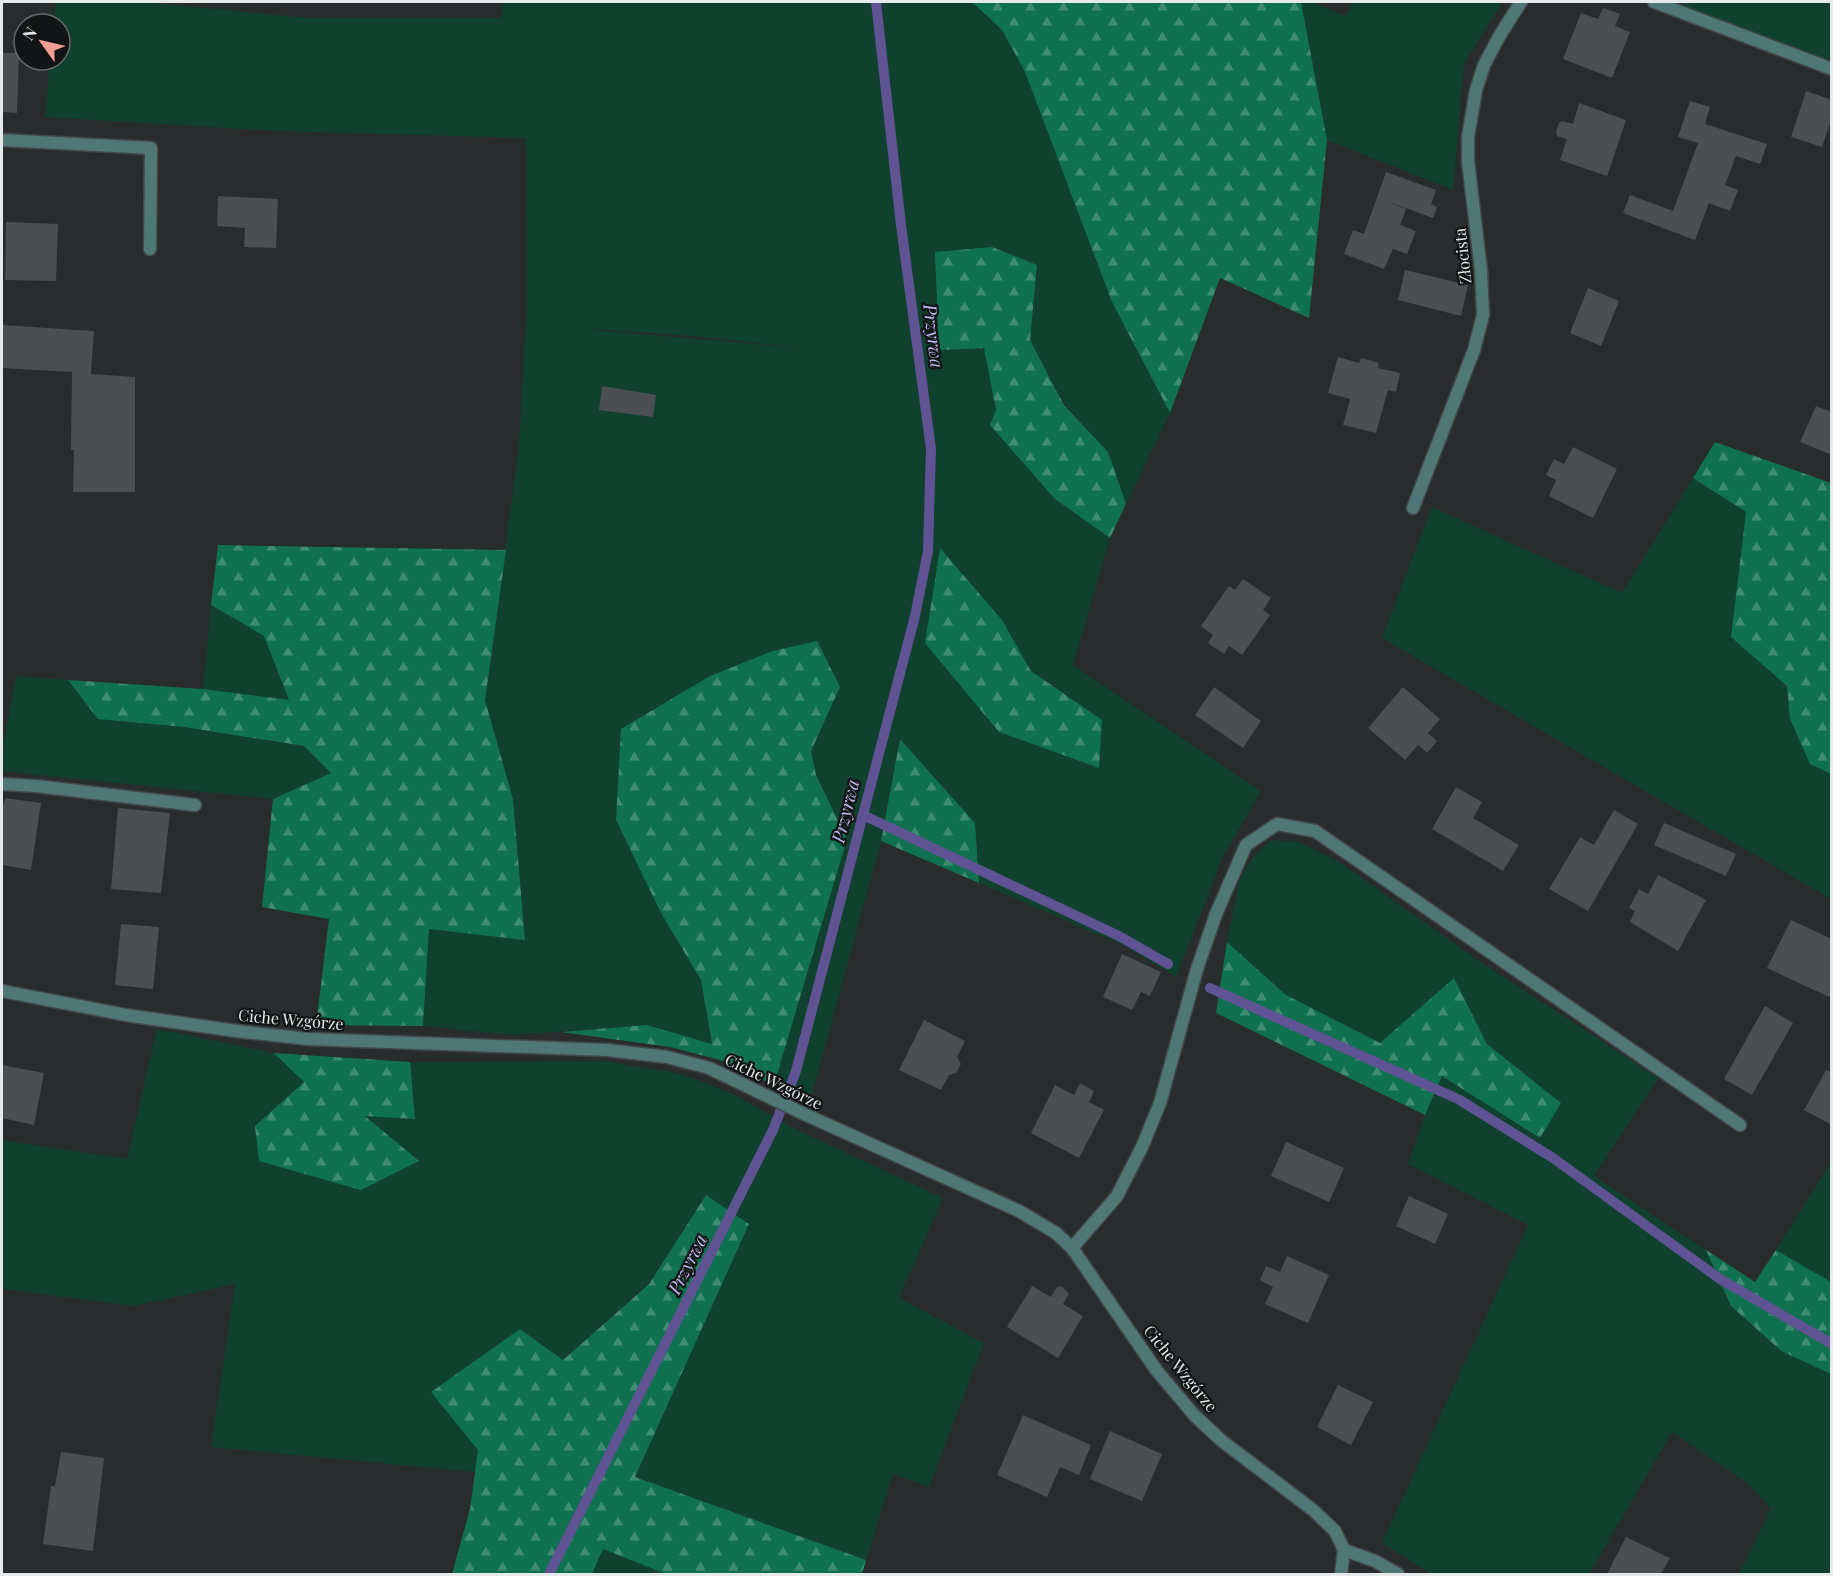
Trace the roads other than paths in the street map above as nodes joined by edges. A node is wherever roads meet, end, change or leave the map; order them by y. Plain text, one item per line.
1 (1521, 2) edge
2 (1654, 2) edge
3 (1832, 69) edge
4 (2, 140) edge
5 (150, 249) dead end
6 (1413, 508) dead end
7 (2, 784) edge
8 (195, 805) dead end
9 (2, 991) edge
10 (1740, 1125) dead end
11 (1072, 1248) junction
12 (1344, 1550) junction
13 (1341, 1575) edge
14 (1398, 1575) edge

1 - 6 street, Złocista
2 - 3 street
4 - 5 street
7 - 8 street
9 - 11 street, Ciche Wzgórze
10 - 11 street
11 - 12 street, Ciche Wzgórze
12 - 13 street
12 - 14 street

